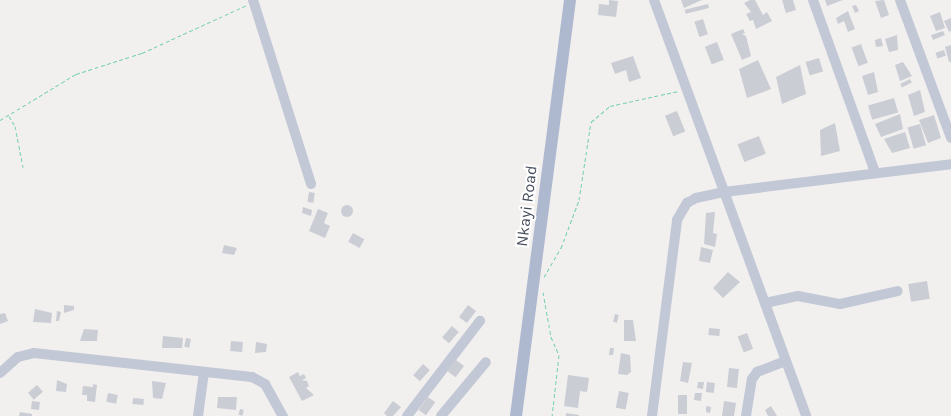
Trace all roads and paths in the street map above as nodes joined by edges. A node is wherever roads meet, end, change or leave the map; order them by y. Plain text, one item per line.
1 (570, 0) edge
2 (654, 0) edge
3 (812, 0) edge
4 (900, 0) edge
5 (253, 2) edge
6 (685, 88) junction
7 (8, 115) junction
8 (0, 120) edge
9 (951, 138) edge
10 (951, 164) edge
11 (23, 166) dead end
12 (875, 172) junction
13 (311, 184) dead end
14 (724, 192) junction
15 (538, 286) junction
16 (898, 292) dead end
17 (765, 303) junction
18 (480, 321) dead end
19 (785, 361) junction
20 (486, 362) dead end
21 (204, 372) junction
22 (0, 374) edge
23 (198, 416) edge
24 (283, 416) edge
25 (407, 416) edge
26 (440, 416) edge
27 (516, 416) edge
28 (552, 416) edge
29 (652, 416) edge
30 (746, 416) edge
31 (806, 416) edge

1 - 15 main road, Nkayi Road
2 - 6 street
3 - 12 street
4 - 9 street
5 - 7 path
5 - 13 street
6 - 14 street
6 - 15 path
7 - 8 path
7 - 11 path
10 - 12 street
12 - 14 street
14 - 17 street
14 - 29 street
15 - 27 main road, Nkayi Road
15 - 28 path
16 - 17 street
17 - 19 street
18 - 25 street
19 - 30 street
19 - 31 street
20 - 26 street
21 - 22 street
21 - 23 street
21 - 24 street

